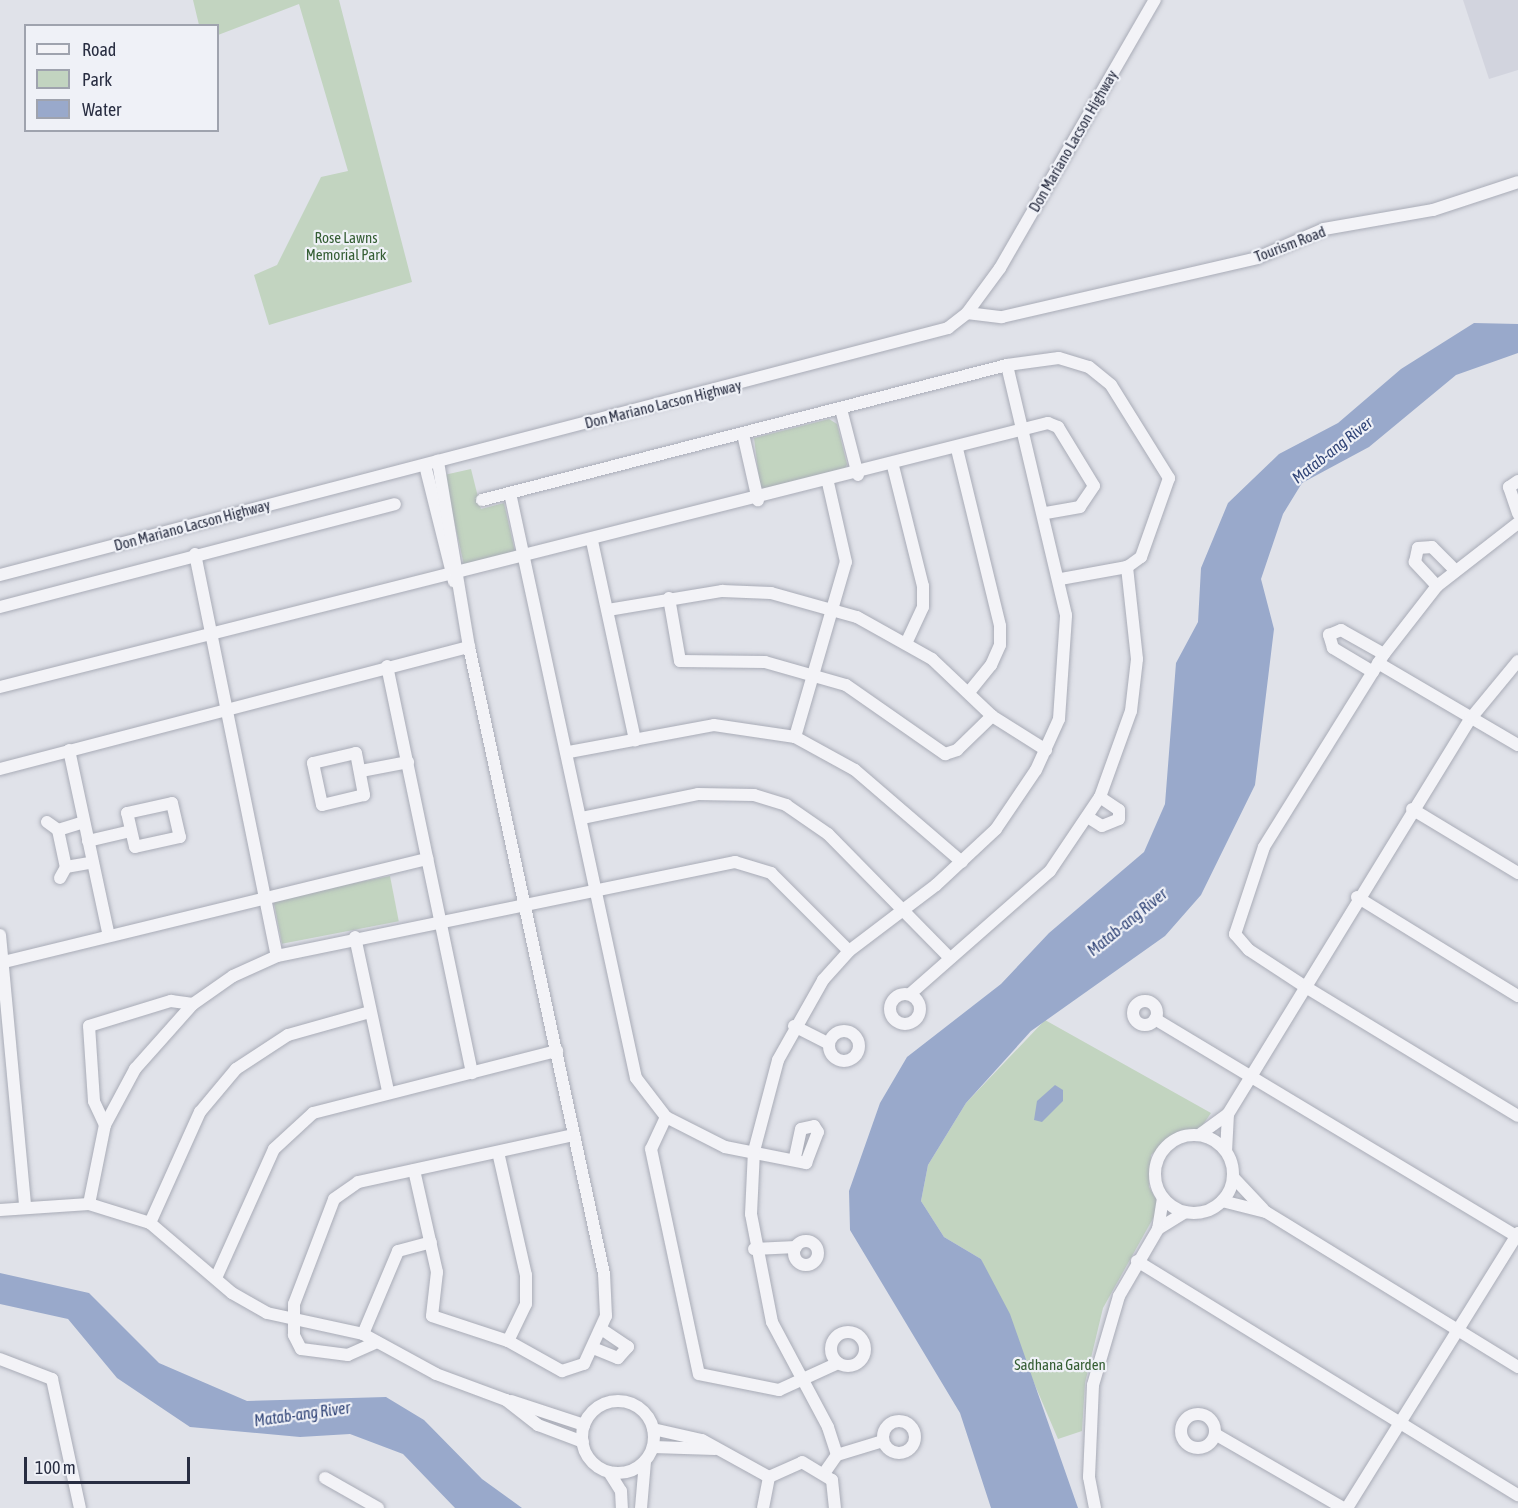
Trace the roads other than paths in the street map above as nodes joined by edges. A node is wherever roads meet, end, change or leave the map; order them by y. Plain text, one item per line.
1 (1155, 0) edge
2 (1518, 182) edge
3 (967, 313) junction
4 (1007, 365) junction
5 (841, 408) junction
6 (1022, 429) junction
7 (743, 434) junction
8 (957, 449) junction
9 (431, 463) junction
10 (893, 466) junction
11 (858, 475) junction
12 (1518, 481) edge
13 (828, 483) junction
14 (510, 493) junction
15 (482, 500) dead end
16 (758, 500) junction
17 (395, 504) dead end
18 (1045, 513) junction
19 (1518, 513) edge
20 (1518, 523) edge
21 (592, 541) junction
22 (195, 554) junction
23 (525, 557) junction
24 (1127, 567) junction
25 (1454, 569) junction
26 (455, 574) junction
27 (0, 575) edge
28 (1060, 579) junction
29 (1437, 586) junction
30 (669, 598) junction
31 (0, 607) edge
32 (833, 609) junction
33 (608, 610) junction
34 (211, 630) junction
35 (907, 642) junction
36 (469, 647) junction
37 (1518, 661) edge
38 (1378, 663) junction
39 (387, 666) junction
40 (815, 675) junction
41 (0, 687) edge
42 (970, 691) junction
43 (226, 707) junction
44 (992, 716) junction
45 (1471, 718) junction
46 (795, 736) junction
47 (635, 740) junction
48 (1518, 745) edge
49 (69, 750) junction
50 (1046, 750) junction
51 (569, 752) junction
52 (408, 762) junction
53 (0, 769) edge
54 (362, 771) junction
55 (1100, 797) junction
56 (1412, 809) junction
57 (582, 818) junction
58 (1089, 818) junction
59 (84, 822) junction
60 (131, 831) junction
61 (88, 841) junction
62 (428, 859) junction
63 (93, 862) junction
64 (962, 862) junction
65 (1518, 873) edge
66 (597, 888) junction
67 (266, 896) junction
68 (1357, 897) junction
69 (526, 903) junction
70 (902, 910) junction
71 (439, 920) junction
72 (0, 935) edge
73 (109, 936) junction
74 (355, 937) junction
75 (849, 951) junction
76 (277, 956) junction
77 (950, 958) junction
78 (1, 963) edge
79 (1304, 986) junction
80 (910, 994) dead end
81 (1518, 996) edge
82 (193, 1004) junction
83 (370, 1012) junction
84 (1155, 1019) dead end
85 (794, 1026) junction
86 (829, 1044) dead end
87 (557, 1051) junction
88 (472, 1074) junction
89 (1251, 1076) junction
90 (388, 1091) junction
91 (1228, 1114) junction
92 (1518, 1116) edge
93 (666, 1117) junction
94 (105, 1125) junction
95 (574, 1135) junction
96 (1198, 1135) junction
97 (1226, 1150) junction
98 (754, 1151) junction
99 (498, 1152) junction
100 (795, 1157) dead end
101 (414, 1170) junction
102 (1233, 1177) junction
103 (1163, 1198) junction
104 (1222, 1201) junction
105 (89, 1204) junction
106 (25, 1207) junction
107 (0, 1210) edge
108 (1185, 1212) junction
109 (1266, 1212) junction
110 (150, 1223) junction
111 (1158, 1229) junction
112 (1517, 1236) edge
113 (431, 1242) junction
114 (796, 1246) dead end
115 (754, 1249) junction
116 (1137, 1261) junction
117 (216, 1278) junction
118 (291, 1321) junction
119 (601, 1329) junction
120 (1458, 1330) junction
121 (363, 1334) junction
122 (508, 1341) junction
123 (377, 1342) junction
124 (593, 1348) junction
125 (0, 1359) edge
126 (838, 1363) dead end
127 (1518, 1367) edge
128 (801, 1383) junction
129 (506, 1400) junction
130 (1400, 1424) junction
131 (584, 1425) junction
132 (653, 1429) junction
133 (1215, 1434) dead end
134 (884, 1441) dead end
135 (583, 1442) junction
136 (653, 1447) junction
137 (715, 1449) junction
138 (837, 1455) junction
139 (645, 1461) junction
140 (609, 1472) junction
141 (825, 1472) junction
142 (769, 1477) junction
143 (325, 1478) dead end
144 (1518, 1495) edge
145 (80, 1508) edge
146 (378, 1508) edge
147 (622, 1508) edge
148 (641, 1508) edge
149 (763, 1508) edge
150 (835, 1508) edge
151 (1095, 1508) edge
152 (1345, 1508) edge

1 - 3 street, Don Mariano Lacson Highway
2 - 3 street, Tourism Road
3 - 9 street, Don Mariano Lacson Highway
4 - 5 street
4 - 6 street
4 - 24 street
5 - 7 street
5 - 11 street
6 - 8 street
6 - 18 street
6 - 18 street
7 - 14 street
7 - 16 street
8 - 10 street
8 - 42 street
9 - 26 street
9 - 27 street, Don Mariano Lacson Highway
10 - 11 street
10 - 35 street
11 - 13 street
12 - 19 street
13 - 16 street
13 - 32 street
14 - 15 street
14 - 23 street
16 - 21 street
17 - 22 street
18 - 28 street
20 - 25 street
21 - 23 street
21 - 33 street
22 - 31 street
22 - 34 street
23 - 26 street
23 - 51 street
24 - 28 street
24 - 55 street
25 - 29 street
25 - 29 street
26 - 34 street
26 - 36 street
28 - 50 street
29 - 38 street
30 - 32 street
30 - 33 street
30 - 40 street
32 - 35 street
32 - 40 street
33 - 47 street
34 - 41 street
34 - 43 street
35 - 42 street
36 - 39 street
36 - 69 street
37 - 45 street
38 - 45 street
38 - 79 street
39 - 43 street
39 - 52 street
40 - 44 street
40 - 46 street
42 - 44 street
43 - 49 street
43 - 67 street
44 - 50 street
45 - 48 street
45 - 56 street
46 - 47 street
46 - 64 street
47 - 51 street
49 - 53 street
49 - 59 street
50 - 64 street
51 - 57 street
52 - 54 street
52 - 62 street
54 - 54 street
55 - 58 street
55 - 58 street
56 - 65 street
56 - 68 street
57 - 66 street
57 - 70 street
58 - 77 street
59 - 61 street
59 - 63 street
60 - 60 street
60 - 61 street
61 - 63 street
62 - 67 street
62 - 71 street
63 - 73 street
64 - 70 street
66 - 69 street
66 - 75 street
66 - 93 street
67 - 73 street
67 - 76 street
68 - 79 street
68 - 81 street
69 - 71 street
69 - 87 street
70 - 75 street
70 - 77 street
71 - 74 street
71 - 88 street
72 - 78 street
73 - 78 street
74 - 76 street
74 - 83 street
75 - 85 street
76 - 82 street
77 - 80 street
78 - 106 street
79 - 89 street
79 - 92 street
82 - 94 street
82 - 94 street
83 - 90 street
83 - 110 street
84 - 89 street
85 - 86 street
85 - 98 street
87 - 88 street
87 - 95 street
88 - 90 street
89 - 91 street
89 - 112 street
90 - 117 street
91 - 96 street
91 - 97 street
93 - 98 street
93 - 128 street
94 - 105 street
95 - 99 street
95 - 119 street
96 - 97 street
96 - 103 street
97 - 102 street
98 - 100 street
98 - 115 street
99 - 101 street
99 - 122 street
101 - 113 street
101 - 118 street
102 - 104 street
102 - 109 street
103 - 108 street
103 - 111 street
104 - 108 street
104 - 109 street
105 - 106 street
105 - 110 street
106 - 107 street
108 - 111 street
109 - 120 street
110 - 117 street
111 - 116 street
112 - 120 street
113 - 121 street
113 - 122 street
114 - 115 street
115 - 128 street
116 - 130 street
116 - 151 street
117 - 118 street
118 - 121 street
118 - 123 street
119 - 124 street
119 - 124 street
120 - 127 street
120 - 130 street
121 - 123 street
122 - 124 street
123 - 129 street
125 - 145 street
126 - 128 street
128 - 138 street
129 - 131 street
129 - 135 street
130 - 144 street
130 - 152 street
131 - 132 street
131 - 135 street
132 - 136 street
132 - 137 street
133 - 152 street
134 - 138 street
135 - 140 street
136 - 137 street
136 - 139 street
137 - 142 street
138 - 141 street
139 - 140 street
139 - 148 street
140 - 147 street
141 - 142 street
141 - 150 street
142 - 149 street
143 - 146 street

